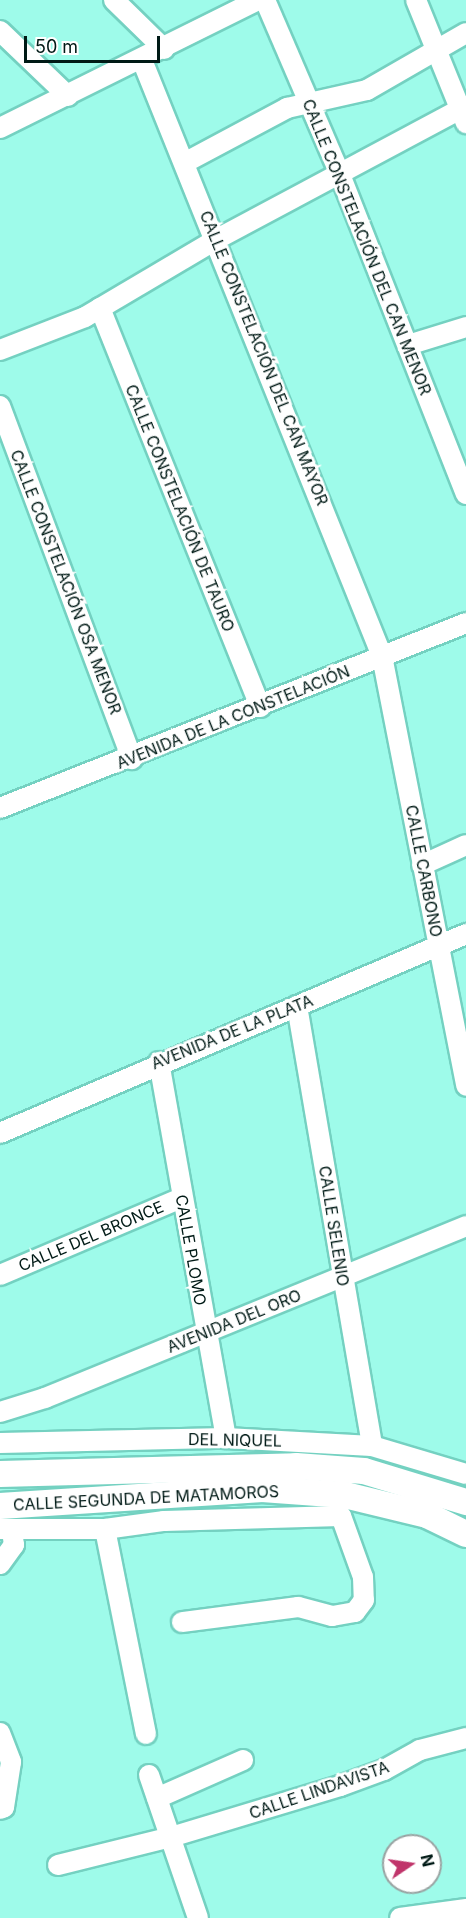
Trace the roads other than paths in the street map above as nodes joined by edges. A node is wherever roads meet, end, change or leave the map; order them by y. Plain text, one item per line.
1 (114, 0) edge
2 (258, 0) edge
3 (265, 0) edge
4 (417, 0) edge
5 (0, 31) edge
6 (466, 33) edge
7 (164, 49) junction
8 (437, 49) junction
9 (142, 60) junction
10 (68, 96) junction
11 (309, 105) junction
12 (464, 112) edge
13 (0, 128) edge
14 (186, 162) junction
15 (339, 172) junction
16 (217, 239) junction
17 (100, 308) junction
18 (466, 327) edge
19 (408, 345) junction
20 (0, 350) edge
21 (0, 406) edge
22 (466, 494) edge
23 (466, 623) edge
24 (382, 656) junction
25 (260, 707) junction
26 (132, 759) junction
27 (2, 802) edge
28 (466, 845) edge
29 (422, 865) junction
30 (466, 934) edge
31 (439, 945) junction
32 (297, 1006) junction
33 (159, 1062) junction
34 (466, 1086) edge
35 (0, 1133) edge
36 (181, 1198) junction
37 (466, 1226) edge
38 (0, 1275) edge
39 (342, 1277) junction
40 (206, 1332) junction
41 (0, 1412) edge
42 (226, 1438) junction
43 (0, 1443) edge
44 (372, 1446) junction
45 (0, 1474) edge
46 (466, 1474) edge
47 (262, 1489) junction
48 (466, 1502) edge
49 (0, 1506) edge
50 (164, 1521) junction
51 (6, 1529) edge
52 (105, 1529) junction
53 (466, 1534) edge
54 (0, 1564) edge
55 (182, 1622) dead end
56 (0, 1733) edge
57 (146, 1734) dead end
58 (466, 1738) edge
59 (243, 1760) dead end
60 (149, 1775) dead end
61 (157, 1798) junction
62 (2, 1808) edge
63 (171, 1837) junction
64 (58, 1865) dead end
65 (466, 1909) edge
66 (198, 1918) edge
67 (400, 1918) edge

1 - 7 street
2 - 7 street
3 - 11 street, CALLE CONSTELACIÓN DEL CAN MENOR
4 - 8 street
5 - 10 street
6 - 8 street
7 - 9 street
8 - 11 street
8 - 12 street
9 - 10 street
9 - 14 street, CALLE CONSTELACIÓN DEL CAN MAYOR
10 - 13 street
11 - 14 street
11 - 15 street, CALLE CONSTELACIÓN DEL CAN MENOR
12 - 15 street
14 - 16 street, CALLE CONSTELACIÓN DEL CAN MAYOR
15 - 16 street
15 - 19 street, CALLE CONSTELACIÓN DEL CAN MENOR
16 - 17 street
16 - 24 street, CALLE CONSTELACIÓN DEL CAN MAYOR
17 - 20 street
17 - 25 street, CALLE CONSTELACIÓN DE TAURO
18 - 19 street
19 - 22 street, CALLE CONSTELACIÓN DEL CAN MENOR
21 - 26 street, CALLE CONSTELACIÓN OSA MENOR
23 - 24 street, AVENIDA DE LA CONSTELACIÓN
24 - 25 street, AVENIDA DE LA CONSTELACIÓN
24 - 29 street, CALLE CARBONO
25 - 26 street, AVENIDA DE LA CONSTELACIÓN
26 - 27 street, AVENIDA DE LA CONSTELACIÓN
28 - 29 street
29 - 31 street, CALLE CARBONO
30 - 31 street, AVENIDA DE LA PLATA
31 - 32 street, AVENIDA DE LA PLATA
31 - 34 street, CALLE CARBONO
32 - 33 street, AVENIDA DE LA PLATA
32 - 39 street, CALLE SELENIO
33 - 35 street, AVENIDA DE LA PLATA
33 - 36 street, CALLE PLOMO
36 - 38 street, CALLE DEL BRONCE
36 - 40 street, CALLE PLOMO
37 - 39 street, AVENIDA DEL ORO
39 - 40 street, AVENIDA DEL ORO
39 - 44 street, CALLE SELENIO
40 - 41 street, AVENIDA DEL ORO
40 - 42 street, CALLE PLOMO
42 - 43 street, DEL NIQUEL
42 - 44 street, DEL NIQUEL
44 - 46 street, DEL NIQUEL
45 - 48 main road, CALLE SEGUNDA DE MATAMOROS
47 - 49 main road, CALLE SEGUNDA DE MATAMOROS
47 - 50 street
47 - 53 main road, CALLE SEGUNDA DE MATAMOROS
50 - 52 street
50 - 55 street
51 - 52 street
51 - 54 street
52 - 57 street
56 - 62 street
58 - 63 street, CALLE LINDAVISTA
59 - 61 street
60 - 61 street
61 - 63 street
63 - 64 street, CALLE LINDAVISTA
63 - 66 street
65 - 67 street

